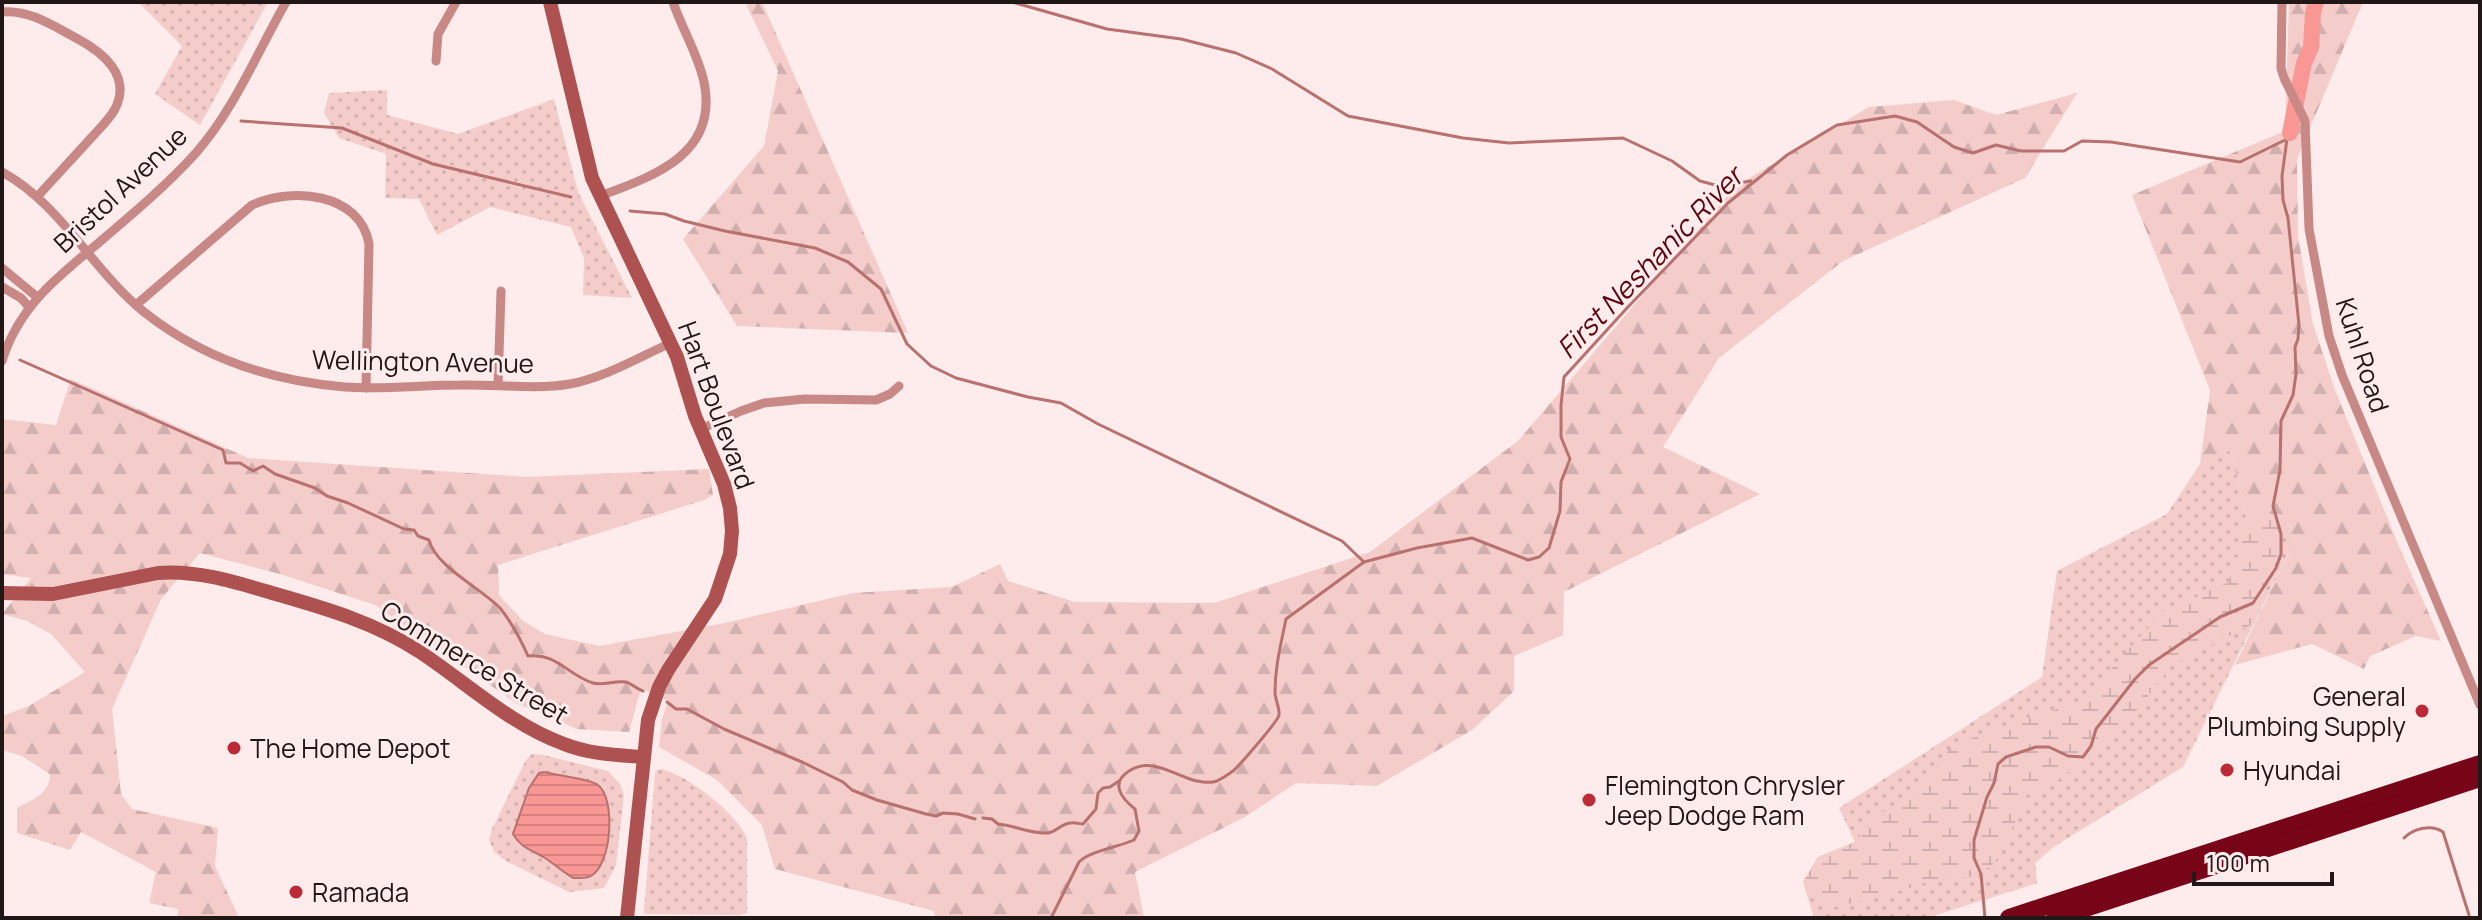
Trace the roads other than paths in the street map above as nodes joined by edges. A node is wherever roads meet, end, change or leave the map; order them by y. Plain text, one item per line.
1 (286, 2) edge
2 (456, 2) edge
3 (550, 2) edge
4 (673, 2) edge
5 (2282, 2) edge
6 (2, 12) edge
7 (436, 61) dead end
8 (2, 172) edge
9 (600, 196) junction
10 (37, 197) junction
11 (86, 252) junction
12 (2, 268) edge
13 (2, 287) edge
14 (501, 291) dead end
15 (37, 297) junction
16 (136, 305) junction
17 (29, 307) junction
18 (671, 343) junction
19 (2, 361) edge
20 (498, 385) junction
21 (899, 386) dead end
22 (366, 388) junction
23 (701, 429) junction
24 (2, 593) edge
25 (2480, 705) edge
26 (642, 757) junction
27 (2480, 764) edge
28 (2480, 778) edge
29 (627, 918) edge
30 (2009, 918) edge
31 (2055, 918) edge

1 - 11 street, Bristol Avenue
2 - 7 street
3 - 9 street, Hart Boulevard
4 - 9 street
5 - 25 street, Kuhl Road
6 - 10 street
8 - 10 street, Wellington Avenue
9 - 18 street, Hart Boulevard
10 - 11 street, Wellington Avenue
11 - 15 street, Bristol Avenue
11 - 16 street, Wellington Avenue
12 - 15 street
13 - 17 street
14 - 20 street
15 - 17 street, Bristol Avenue
16 - 22 street, Wellington Avenue
16 - 22 street
17 - 19 street, Bristol Avenue
18 - 20 street, Wellington Avenue
18 - 23 street, Hart Boulevard
20 - 22 street, Wellington Avenue
21 - 23 street
23 - 26 street, Hart Boulevard
24 - 26 street, Commerce Street
26 - 29 street, Hart Boulevard
27 - 30 highway
28 - 31 highway

